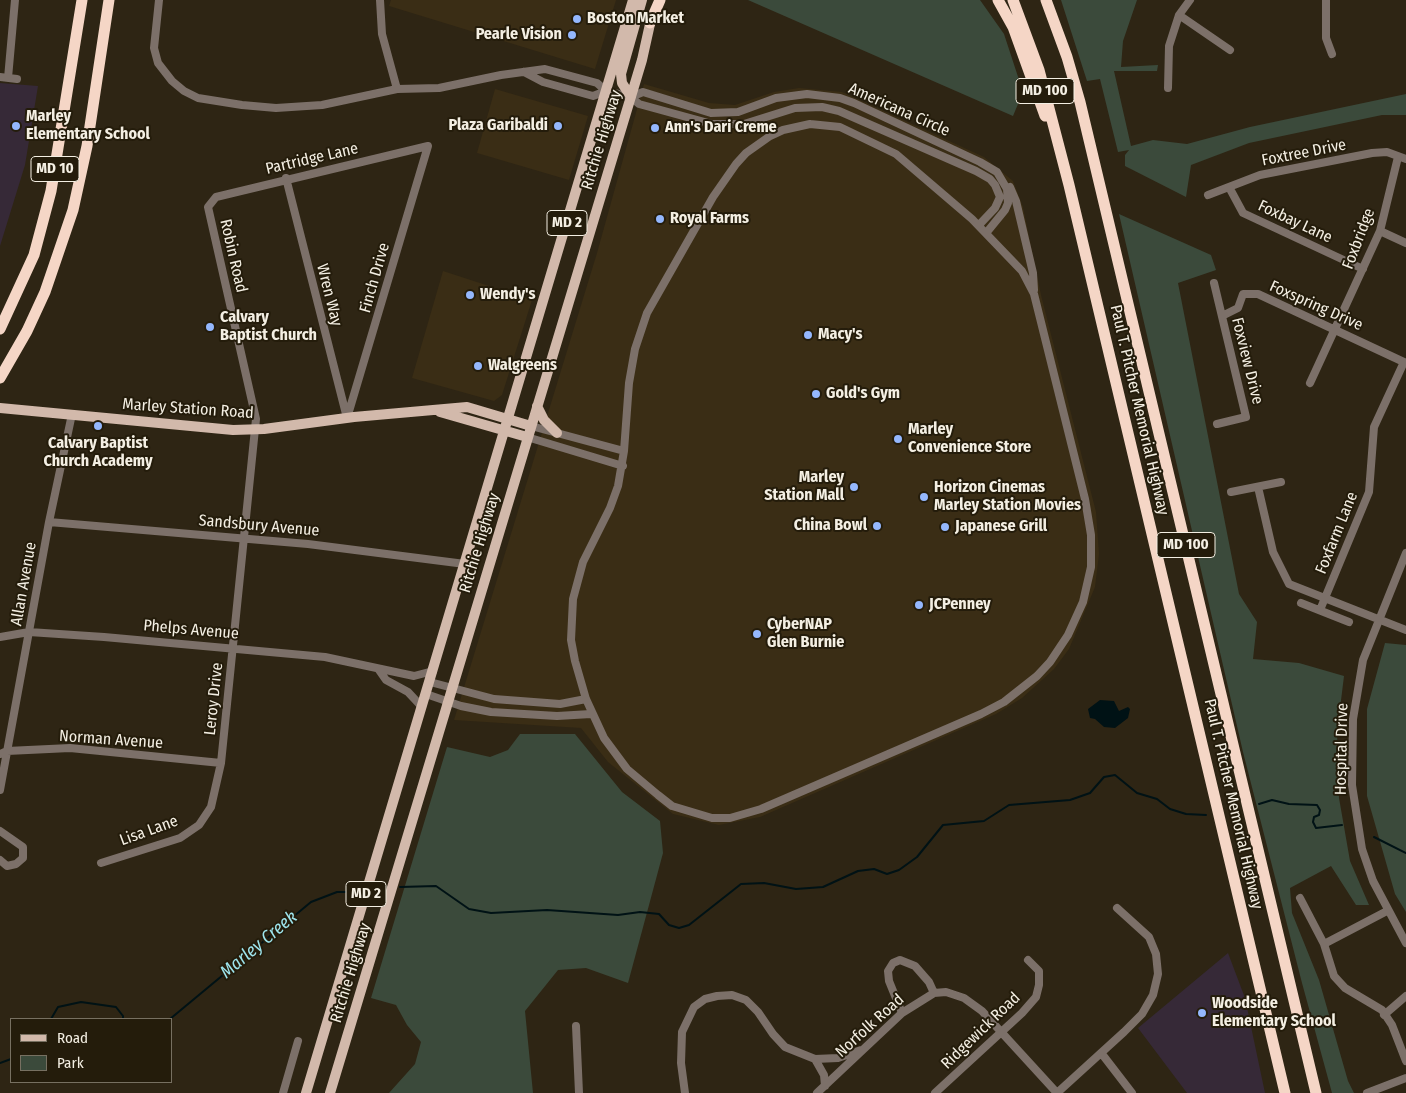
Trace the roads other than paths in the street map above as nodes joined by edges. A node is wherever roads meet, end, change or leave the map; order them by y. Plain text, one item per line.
1 (15, 0) edge
2 (82, 0) edge
3 (109, 0) edge
4 (159, 0) edge
5 (380, 0) edge
6 (633, 0) edge
7 (642, 0) edge
8 (658, 0) edge
9 (998, 0) edge
10 (1013, 0) edge
11 (1046, 0) edge
12 (1190, 0) edge
13 (1326, 0) edge
14 (1179, 15) junction
15 (650, 23) joint
16 (1230, 50) dead end
17 (1332, 54) dead end
18 (524, 72) junction
19 (4, 77) edge
20 (17, 79) dead end
21 (1168, 88) dead end
22 (397, 89) junction
23 (606, 91) junction
24 (631, 96) junction
25 (428, 146) joint
26 (1402, 158) edge
27 (996, 172) junction
28 (286, 178) junction
29 (1069, 185) junction
30 (1229, 187) junction
31 (1208, 195) dead end
32 (208, 207) joint
33 (979, 225) junction
34 (1380, 231) junction
35 (987, 232) junction
36 (1406, 243) edge
37 (1363, 269) junction
38 (1214, 283) dead end
39 (1034, 294) junction
40 (1222, 316) junction
41 (1336, 328) junction
42 (0, 329) edge
43 (1405, 363) edge
44 (0, 378) edge
45 (1310, 383) dead end
46 (537, 406) junction
47 (4, 408) edge
48 (432, 410) junction
49 (72, 414) junction
50 (347, 418) junction
51 (509, 419) junction
52 (1217, 424) dead end
53 (531, 426) junction
54 (254, 430) junction
55 (505, 430) junction
56 (557, 433) junction
57 (528, 437) junction
58 (624, 451) junction
59 (623, 466) junction
60 (1281, 482) dead end
61 (1258, 487) junction
62 (1231, 492) dead end
63 (49, 522) junction
64 (244, 538) junction
65 (1406, 553) edge
66 (466, 564) junction
67 (1325, 599) junction
68 (1301, 602) dead end
69 (1320, 610) junction
70 (1378, 620) junction
71 (1349, 622) dead end
72 (1406, 630) edge
73 (29, 632) junction
74 (0, 636) edge
75 (234, 647) junction
76 (379, 670) junction
77 (434, 671) junction
78 (430, 682) junction
79 (452, 690) junction
80 (426, 694) junction
81 (586, 699) junction
82 (448, 702) junction
83 (422, 707) junction
84 (591, 714) junction
85 (4, 752) edge
86 (221, 763) junction
87 (0, 790) edge
88 (0, 832) edge
89 (0, 860) edge
90 (101, 863) dead end
91 (1300, 898) dead end
92 (1117, 908) dead end
93 (1388, 911) junction
94 (1406, 943) edge
95 (1324, 944) junction
96 (1028, 960) dead end
97 (934, 993) junction
98 (1406, 996) edge
99 (902, 1013) junction
100 (1384, 1015) junction
101 (576, 1026) dead end
102 (1001, 1032) junction
103 (298, 1041) dead end
104 (865, 1048) junction
105 (1102, 1054) junction
106 (815, 1059) junction
107 (1406, 1061) edge
108 (1406, 1078) edge
109 (825, 1086) junction
110 (283, 1093) edge
111 (306, 1093) edge
112 (330, 1093) edge
113 (579, 1093) edge
114 (685, 1093) edge
115 (817, 1093) edge
116 (935, 1093) edge
117 (1057, 1093) edge
118 (1132, 1093) edge
119 (1285, 1093) edge
120 (1316, 1093) edge
121 (1367, 1093) edge

1 - 19 street
2 - 42 highway, MD 10
3 - 44 highway, MD 10
4 - 22 street, Americana Circle
5 - 22 street
6 - 23 main road, Ritchie Highway / MD 2
7 - 24 main road
8 - 15 highway
9 - 29 highway
10 - 29 highway, Paul T. Pitcher Memorial Highway / MD 100
11 - 120 highway, Paul T. Pitcher Memorial Highway / MD 100
12 - 14 street
13 - 17 street
14 - 16 street
14 - 21 street
15 - 24 main road, Ritchie Highway / MD 2
18 - 22 street, Americana Circle
18 - 23 street, Americana Circle
18 - 23 street, Americana Circle
19 - 20 street
23 - 24 street, Americana Circle
23 - 51 main road, Ritchie Highway / MD 2
24 - 27 street, Americana Circle
24 - 33 street, Americana Circle
24 - 46 main road, Ritchie Highway / MD 2
25 - 28 street, Partridge Lane
25 - 50 street, Finch Drive
26 - 30 street, Foxtree Drive
26 - 34 street, Foxbridge
27 - 35 street
27 - 39 street
28 - 32 street, Partridge Lane
28 - 50 street, Wren Way
29 - 119 highway, Paul T. Pitcher Memorial Highway / MD 100
30 - 31 street, Foxtree Drive
30 - 37 street, Foxbay Lane
32 - 54 street, Robin Road
33 - 35 street
33 - 58 street
34 - 36 street
34 - 37 street, Foxbridge
35 - 39 street
37 - 41 street, Foxbridge
38 - 40 street, Foxview Drive
39 - 84 street
40 - 41 street, Foxspring Drive
40 - 52 street, Foxview Drive
41 - 43 street, Foxspring Drive
41 - 45 street, Foxbridge
43 - 67 street, Foxfarm Lane
46 - 53 main road, Ritchie Highway / MD 2
46 - 56 main road
47 - 49 main road, Marley Station Road
48 - 50 main road, Marley Station Road
48 - 51 main road, Marley Station Road
48 - 55 main road, Marley Station Road
49 - 54 main road, Marley Station Road
49 - 63 street, Allan Avenue
50 - 54 main road, Marley Station Road
51 - 53 main road, Marley Station Road
51 - 55 main road, Ritchie Highway / MD 2
53 - 56 street
53 - 57 main road, Ritchie Highway / MD 2
54 - 64 street, Leroy Drive
55 - 57 main road, Marley Station Road
55 - 66 main road, Ritchie Highway / MD 2
56 - 58 street
57 - 59 street
57 - 79 main road, Ritchie Highway / MD 2
58 - 59 street
59 - 81 street
60 - 61 street
61 - 62 street
61 - 67 street
63 - 64 street, Sandsbury Avenue
63 - 73 street, Allan Avenue
64 - 66 street, Sandsbury Avenue
64 - 75 street, Leroy Drive
65 - 70 street, Hospital Drive
66 - 77 main road, Ritchie Highway / MD 2
67 - 69 street, Foxfarm Lane
67 - 70 street
68 - 69 street
69 - 71 street
70 - 72 street
70 - 93 street, Hospital Drive
73 - 74 street, Phelps Avenue
73 - 75 street, Phelps Avenue
73 - 85 street, Allan Avenue
75 - 76 street, Phelps Avenue
75 - 86 street, Leroy Drive
76 - 77 street, Phelps Avenue
76 - 83 street, Phelps Avenue
77 - 78 main road, Ritchie Highway / MD 2
78 - 79 street
78 - 80 main road, Ritchie Highway / MD 2
79 - 81 street
79 - 82 main road, Ritchie Highway / MD 2
80 - 82 street
80 - 83 main road, Ritchie Highway / MD 2
81 - 84 street
82 - 84 street
82 - 112 main road, Ritchie Highway / MD 2
83 - 111 main road, Ritchie Highway / MD 2
85 - 86 street, Norman Avenue
85 - 87 street, Allan Avenue
86 - 90 street, Lisa Lane
88 - 89 street
91 - 95 street
92 - 105 street
93 - 94 street, Hospital Drive
93 - 95 street
95 - 100 street
96 - 102 street, Ridgewick Road
97 - 99 street, Norfolk Road
97 - 99 street
97 - 102 street
98 - 100 street
99 - 104 street, Norfolk Road
100 - 107 street
101 - 113 street
102 - 116 street, Ridgewick Road
102 - 117 street
103 - 110 street
104 - 106 street
104 - 109 street, Norfolk Road
105 - 117 street
105 - 118 street
106 - 109 street
106 - 114 street
108 - 121 street
109 - 115 street, Norfolk Road

